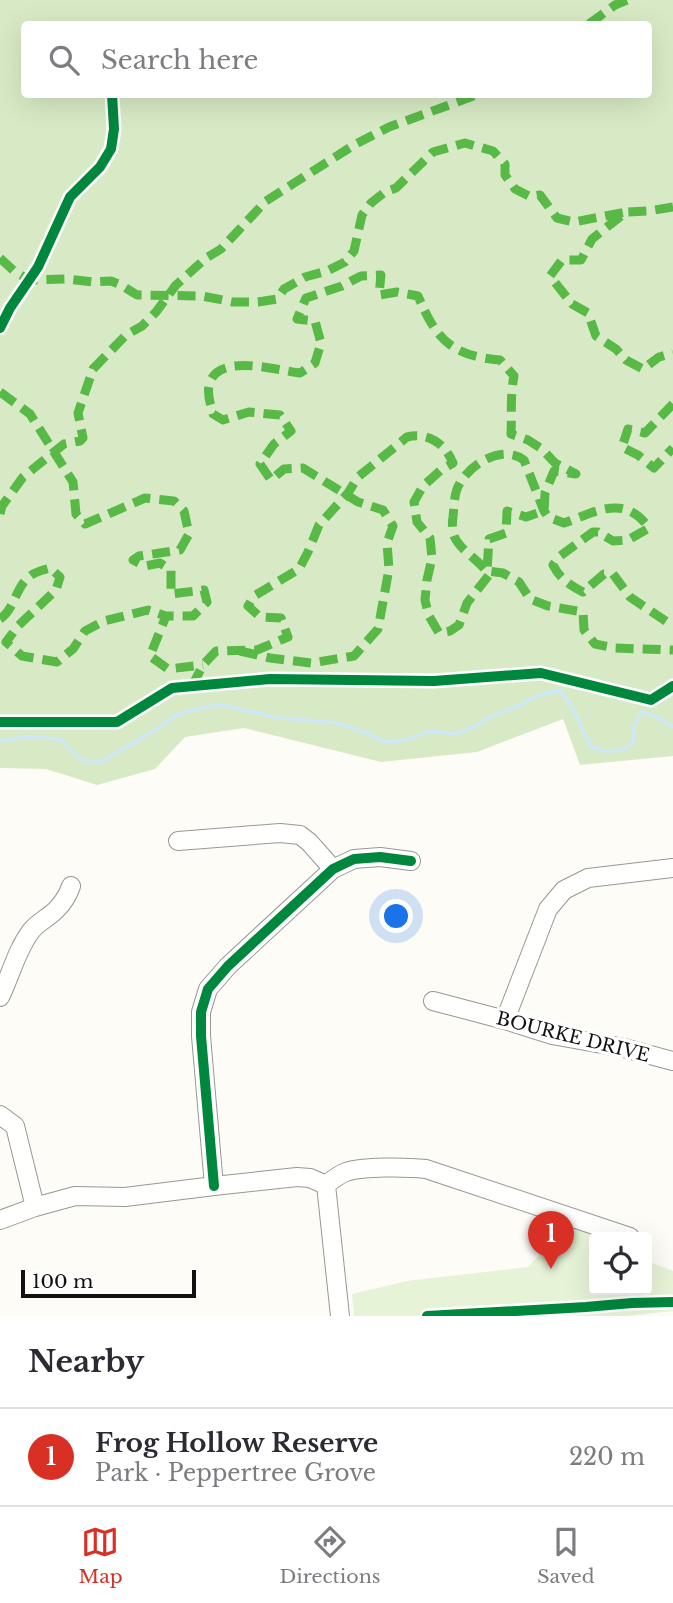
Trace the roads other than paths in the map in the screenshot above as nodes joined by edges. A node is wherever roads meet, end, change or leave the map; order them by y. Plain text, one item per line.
1 (178, 841) dead end
2 (411, 861) dead end
3 (673, 868) edge
4 (333, 869) junction
5 (71, 886) dead end
6 (0, 997) edge
7 (433, 1001) dead end
8 (505, 1020) junction
9 (673, 1061) edge
10 (0, 1115) edge
11 (214, 1185) junction
12 (326, 1185) junction
13 (35, 1207) junction
14 (0, 1220) edge
15 (631, 1232) edge
16 (340, 1316) edge

1 - 4 street
2 - 4 street
3 - 8 street
4 - 11 street
5 - 6 street
7 - 8 street, BOURKE DRIVE
8 - 9 street, BOURKE DRIVE
10 - 13 street
11 - 12 street
11 - 13 street
12 - 15 street
12 - 16 street
13 - 14 street

